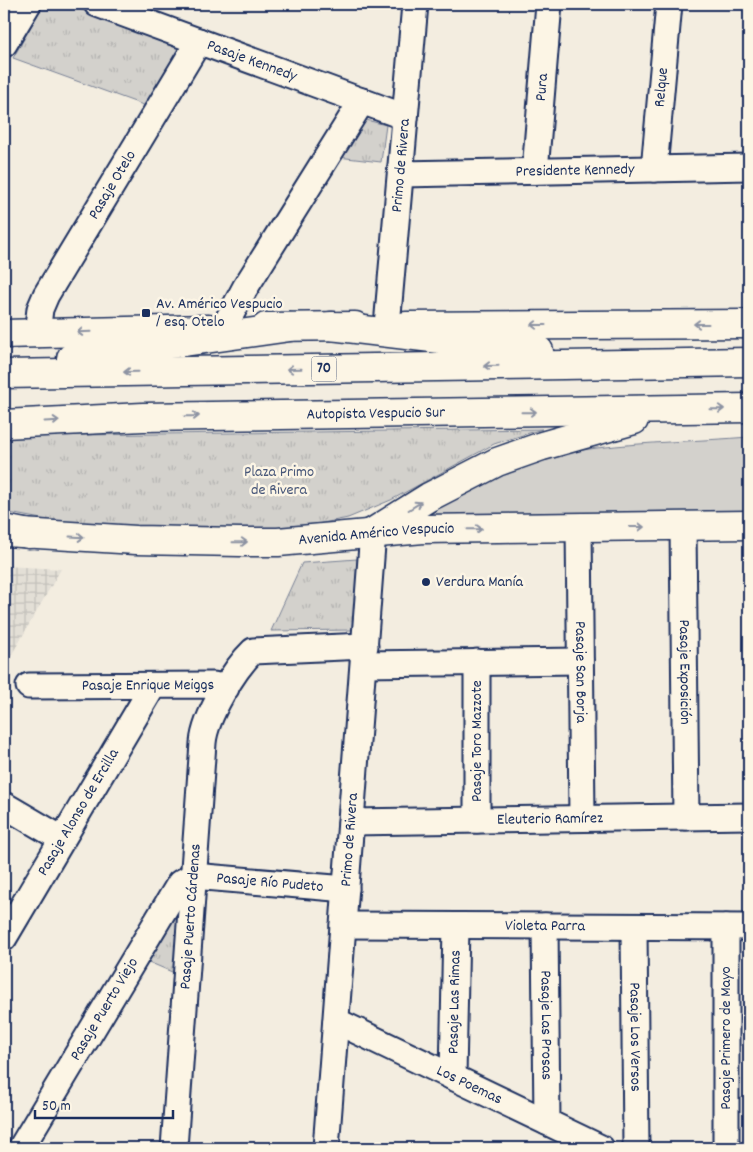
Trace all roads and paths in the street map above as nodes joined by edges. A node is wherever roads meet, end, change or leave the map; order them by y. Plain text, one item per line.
1 (28, 4) edge
2 (97, 4) edge
3 (415, 4) edge
4 (549, 4) edge
5 (669, 4) edge
6 (198, 41) junction
7 (4, 44) edge
8 (362, 101) junction
9 (405, 117) junction
10 (749, 167) edge
11 (654, 169) junction
12 (535, 171) junction
13 (401, 174) junction
14 (749, 324) edge
15 (331, 326) junction
16 (387, 326) junction
17 (290, 327) junction
18 (223, 329) junction
19 (4, 334) edge
20 (37, 334) junction
21 (749, 362) edge
22 (645, 364) junction
23 (4, 367) edge
24 (4, 374) edge
25 (749, 408) edge
26 (685, 409) junction
27 (4, 424) edge
28 (749, 525) edge
29 (683, 526) junction
30 (579, 527) junction
31 (12, 532) edge
32 (373, 532) junction
33 (364, 655) junction
34 (580, 661) junction
35 (477, 662) junction
36 (29, 686) dead end
37 (153, 686) junction
38 (226, 688) junction
39 (4, 805) edge
40 (749, 816) edge
41 (686, 817) junction
42 (582, 818) junction
43 (477, 820) junction
44 (351, 822) junction
45 (62, 839) junction
46 (193, 876) junction
47 (346, 889) junction
48 (343, 925) junction
49 (456, 926) junction
50 (545, 926) junction
51 (634, 927) junction
52 (738, 927) edge
53 (4, 938) edge
54 (336, 1021) junction
55 (453, 1077) junction
56 (547, 1122) junction
57 (21, 1148) edge
58 (174, 1148) edge
59 (326, 1148) edge
60 (601, 1148) edge
61 (636, 1148) edge
62 (726, 1148) edge

1 - 7 street
2 - 6 street, Pasaje Kennedy
3 - 9 street, Primo de Rivera
4 - 12 street, Pura
5 - 11 street, Relque
6 - 8 street, Pasaje Kennedy
6 - 20 street, Pasaje Otelo
8 - 9 street, Pasaje Kennedy
8 - 18 street
9 - 13 street, Primo de Rivera
10 - 11 street, Presidente Kennedy
11 - 12 street, Presidente Kennedy
12 - 13 street, Presidente Kennedy
13 - 16 street, Primo de Rivera
14 -> 16 main road
15 - 16 main road
15 - 17 main road
15 - 22 main road
17 - 18 main road
17 - 23 main road
18 -> 20 main road
19 - 20 main road
21 - 22 main road, 70
22 -> 24 main road, 70
26 -> 25 main road, Autopista Vespucio Sur
27 -> 26 main road, Autopista Vespucio Sur
32 -> 26 main road
28 - 29 main road, Avenida Américo Vespucio
30 -> 29 main road, Avenida Américo Vespucio
29 - 41 street, Pasaje Exposición
32 -> 30 main road, Avenida Américo Vespucio
30 - 34 street, Pasaje San Borja
31 -> 32 main road, Avenida Américo Vespucio
32 - 33 street, Primo de Rivera
33 - 35 street, Pasaje Enrique Meiggs
33 - 38 street, Pasaje Enrique Meiggs
33 - 44 street, Primo de Rivera
34 - 35 street, Pasaje Enrique Meiggs
34 - 42 street, Pasaje San Borja
35 - 43 street, Pasaje Toro Mazzote
36 - 37 street, Pasaje Enrique Meiggs
37 - 38 street, Pasaje Enrique Meiggs
37 - 45 street, Pasaje Alonso de Ercilla
38 - 46 street, Pasaje Puerto Cárdenas
39 - 45 street
40 - 41 street, Eleuterio Ramírez
41 - 42 street, Eleuterio Ramírez
42 - 43 street, Eleuterio Ramírez
43 - 44 street, Eleuterio Ramírez
44 - 47 street, Primo de Rivera
45 - 53 street, Pasaje Alonso de Ercilla
46 - 47 street, Pasaje Río Pudeto
46 - 57 street, Pasaje Puerto Viejo
46 - 58 street, Pasaje Puerto Cárdenas
47 - 48 street, Primo de Rivera
48 - 49 street, Violeta Parra
48 - 54 street, Primo de Rivera
49 - 50 street, Violeta Parra
49 - 55 street, Pasaje Las Rimas
50 - 51 street, Violeta Parra
50 - 56 street, Pasaje Las Prosas
51 - 52 street, Violeta Parra
51 - 61 street, Pasaje Los Versos
52 - 62 street, Pasaje Primero de Mayo
54 - 55 street, Los Poemas
54 - 59 street, Primo de Rivera
55 - 56 street, Los Poemas
56 - 60 street, Los Poemas

